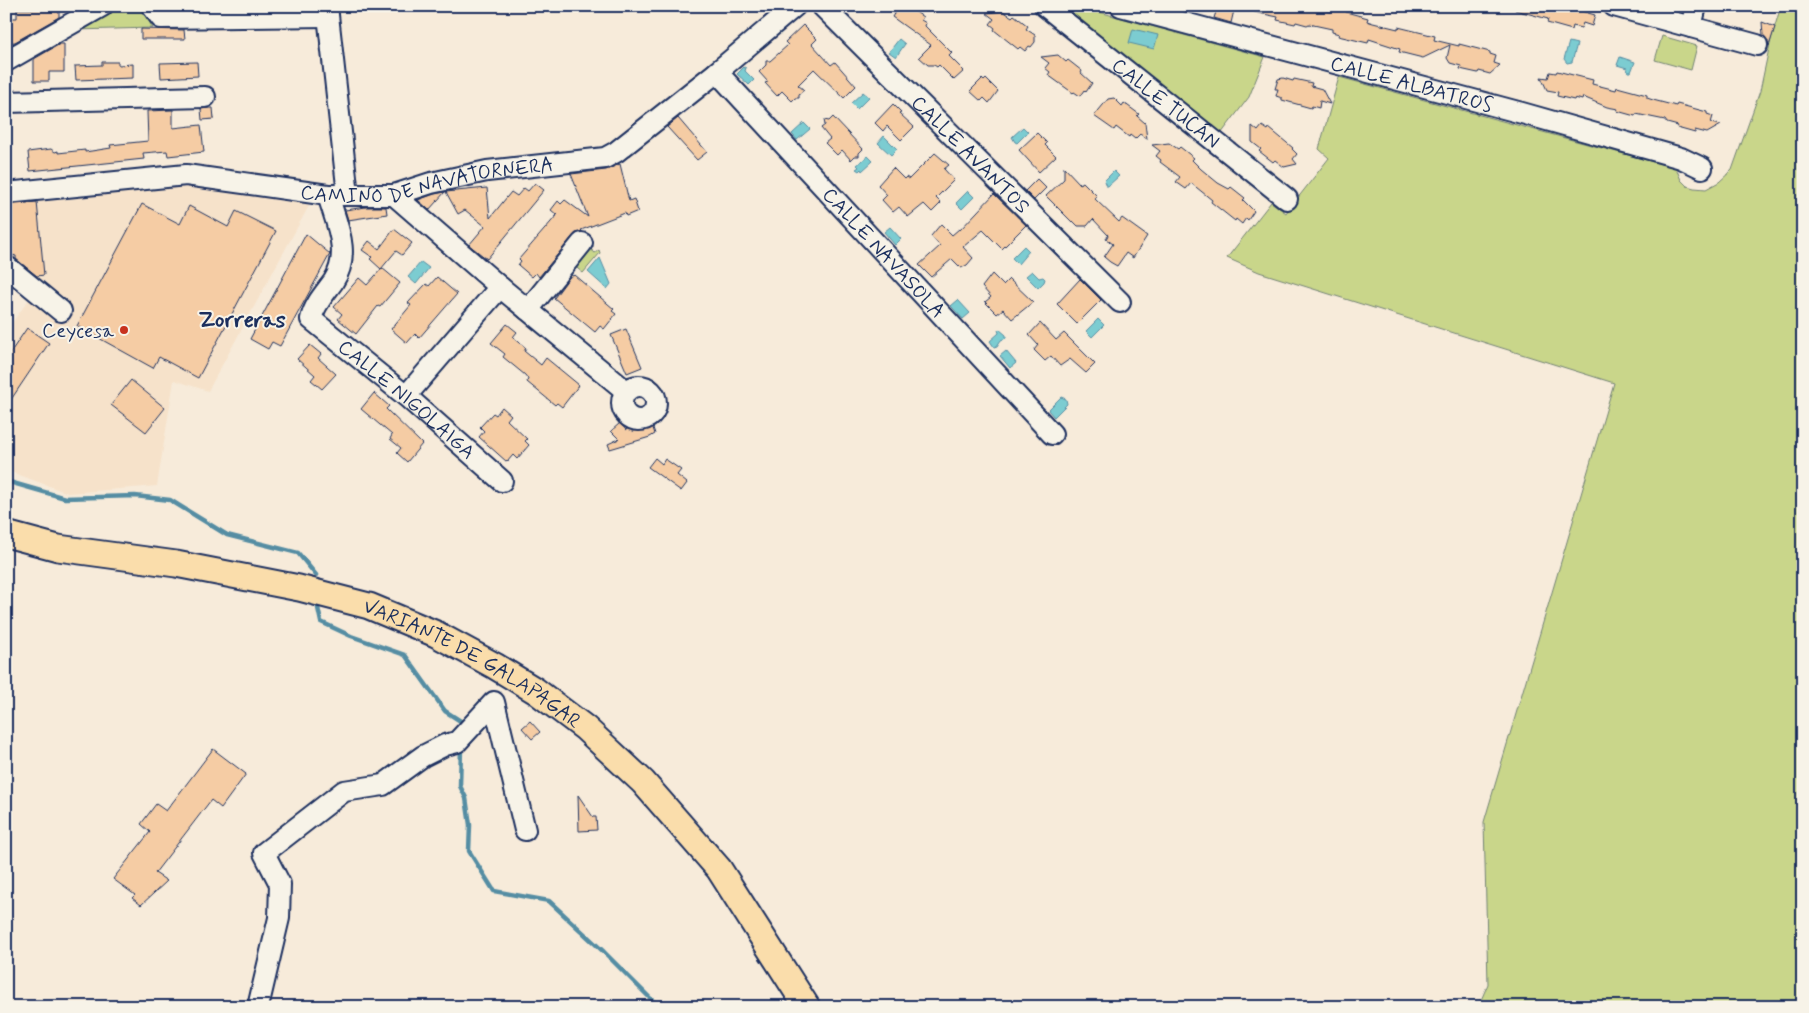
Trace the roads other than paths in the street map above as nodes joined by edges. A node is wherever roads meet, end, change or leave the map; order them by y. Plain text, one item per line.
1 (102, 6) edge
2 (152, 6) edge
3 (795, 6) edge
4 (822, 6) edge
5 (1045, 6) edge
6 (1120, 6) edge
7 (1614, 6) edge
8 (1696, 6) edge
9 (328, 11) edge
10 (1691, 27) junction
11 (1757, 45) dead end
12 (6, 61) edge
13 (717, 72) junction
14 (205, 96) dead end
15 (6, 102) edge
16 (1702, 168) dead end
17 (6, 193) edge
18 (394, 194) junction
19 (328, 195) junction
20 (348, 196) junction
21 (1287, 199) dead end
22 (582, 243) dead end
23 (6, 266) edge
24 (500, 287) junction
25 (1120, 302) dead end
26 (528, 310) junction
27 (61, 311) dead end
28 (626, 391) dead end
29 (406, 396) junction
30 (1052, 434) dead end
31 (502, 480) dead end
32 (6, 534) edge
33 (525, 830) dead end
34 (258, 1007) edge
35 (807, 1007) edge

1 - 12 street
2 - 9 street
3 - 13 street, CAMINO DE NAVATORNERA
4 - 25 street, CALLE AVANTOS
5 - 21 street, CALLE TUCÁN
6 - 16 street, CALLE ALBATROS
7 - 10 street
8 - 10 street
9 - 20 street
10 - 11 street
13 - 18 street, CAMINO DE NAVATORNERA
13 - 30 street, CALLE NAVASOLA
14 - 15 street
17 - 19 street, CAMINO DE NAVATORNERA
18 - 20 street, CAMINO DE NAVATORNERA
18 - 24 street
19 - 20 street, CAMINO DE NAVATORNERA
19 - 29 street, CALLE NIGOLAIGA
22 - 26 street
23 - 27 street
24 - 26 street
24 - 29 street
26 - 28 street
29 - 31 street, CALLE NIGOLAIGA
32 - 35 main road, VARIANTE DE GALAPAGAR
33 - 34 street

